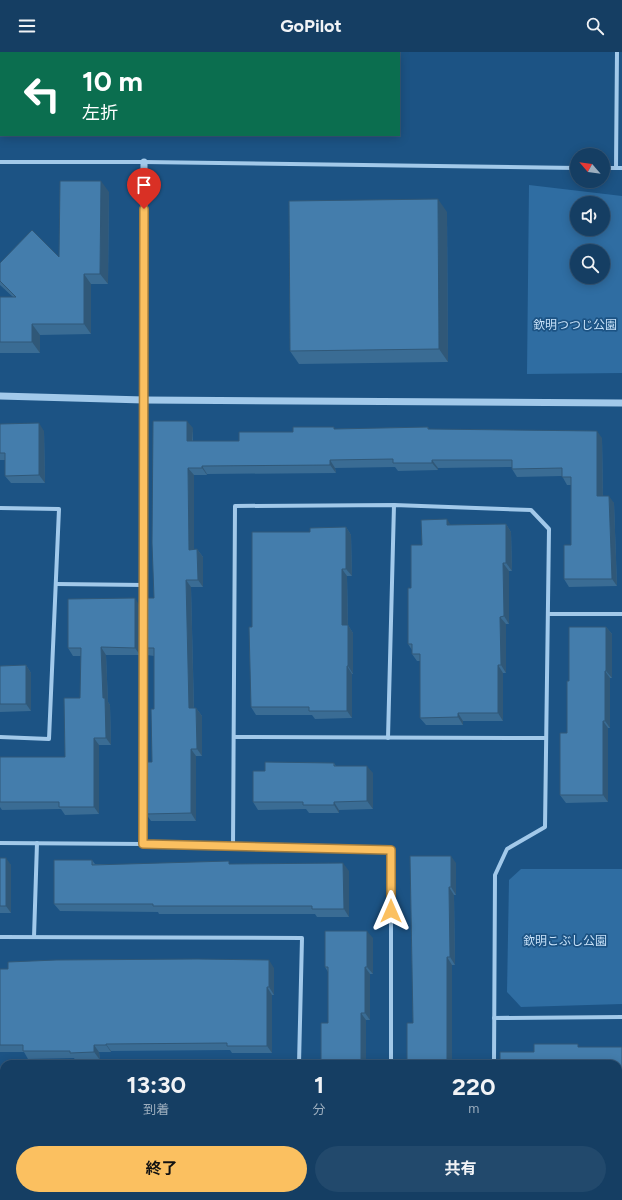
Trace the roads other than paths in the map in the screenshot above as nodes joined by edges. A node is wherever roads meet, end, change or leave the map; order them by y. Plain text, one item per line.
1 (617, 52) edge
2 (0, 162) edge
3 (144, 162) junction
4 (570, 168) edge
5 (610, 168) edge
6 (616, 168) junction
7 (622, 168) edge
8 (0, 396) edge
9 (144, 400) junction
10 (622, 403) edge
11 (394, 505) junction
12 (0, 508) edge
13 (56, 584) junction
14 (144, 585) junction
15 (144, 609) edge
16 (548, 614) junction
17 (622, 614) edge
18 (143, 640) edge
19 (0, 737) edge
20 (234, 737) junction
21 (388, 738) junction
22 (546, 738) junction
23 (0, 843) edge
24 (37, 843) junction
25 (143, 844) junction
26 (233, 847) junction
27 (0, 937) edge
28 (34, 937) junction
29 (622, 1017) edge
30 (494, 1018) junction
31 (299, 1060) edge
32 (391, 1060) edge
33 (494, 1060) edge

1 - 6 street
2 - 3 street
3 - 4 street
3 - 9 street
5 - 6 street
6 - 7 street
8 - 9 street
9 - 10 street
9 - 14 street
11 - 16 street
11 - 20 street
11 - 21 street
12 - 13 street
13 - 14 street
13 - 19 street
14 - 15 street
16 - 17 street
16 - 22 street
18 - 25 street
20 - 21 street
20 - 26 street
21 - 22 street
22 - 30 street
23 - 24 street
24 - 25 street
24 - 28 street
25 - 26 street
26 - 32 street
27 - 28 street
28 - 31 street
29 - 30 street
30 - 33 street

